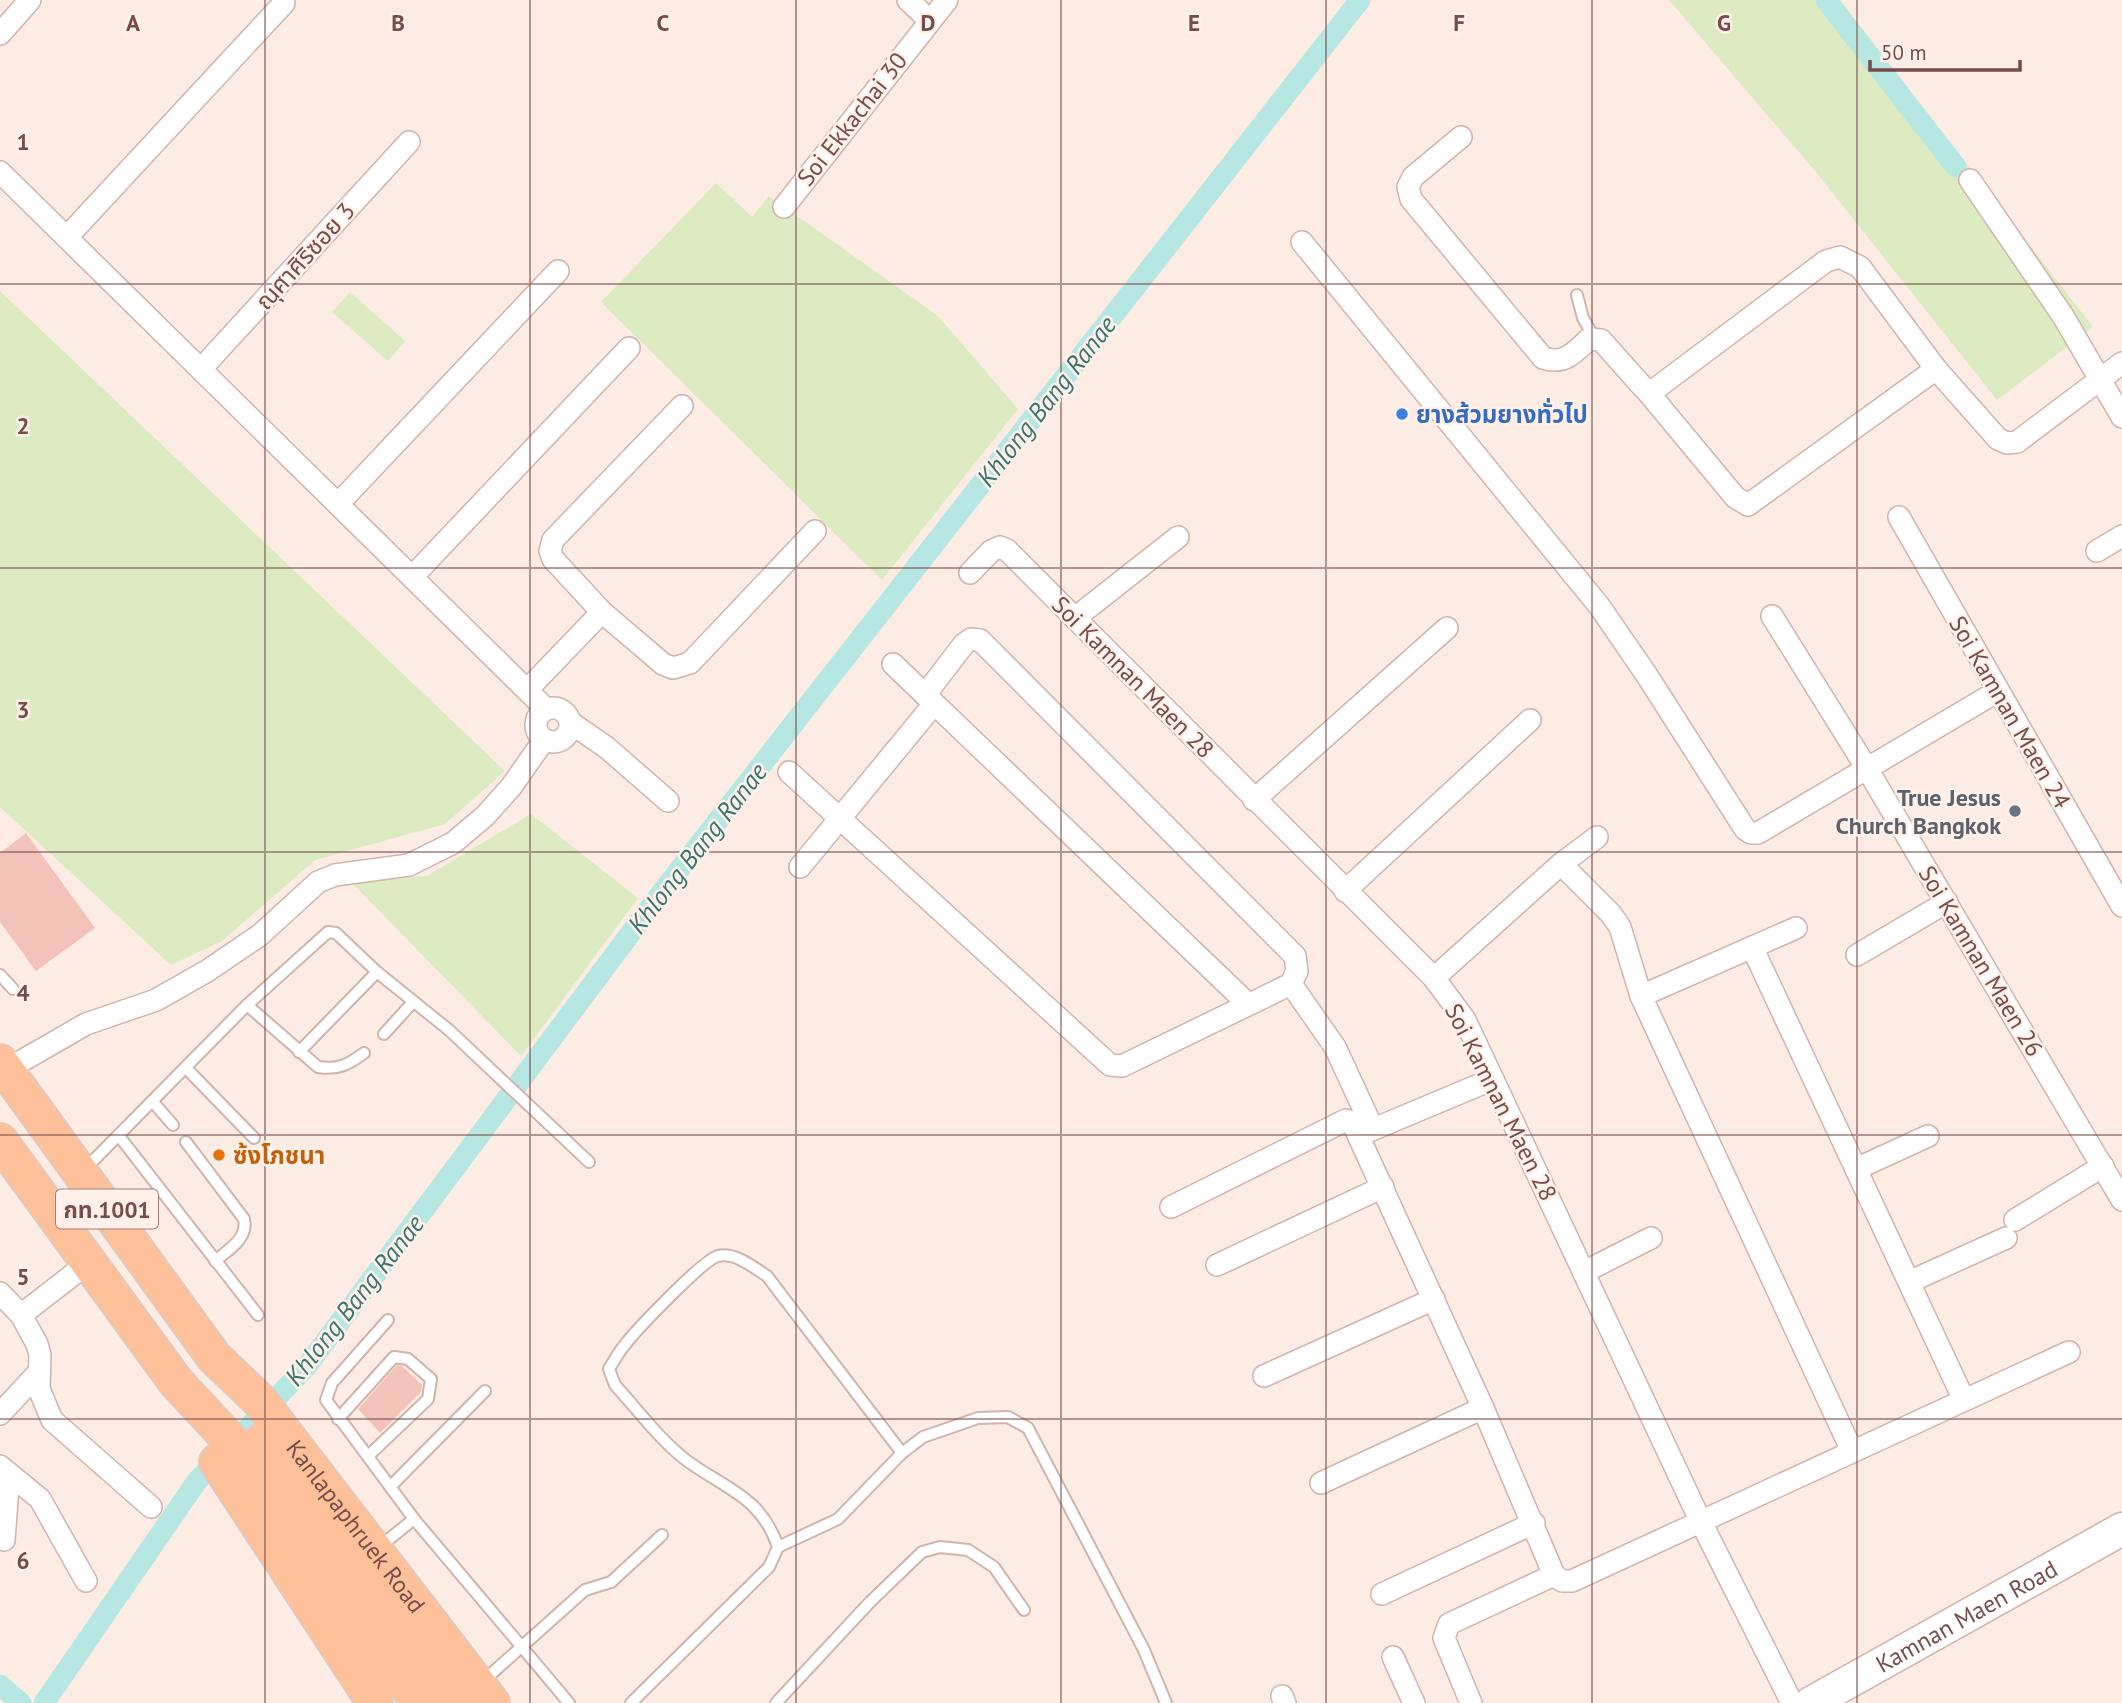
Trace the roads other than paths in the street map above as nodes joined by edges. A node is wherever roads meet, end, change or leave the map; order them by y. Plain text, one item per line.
1 (30, 0) edge
2 (908, 0) edge
3 (947, 0) edge
4 (284, 3) dead end
5 (929, 20) junction
6 (0, 34) edge
7 (1461, 137) dead end
8 (409, 142) dead end
9 (0, 172) edge
10 (1970, 180) dead end
11 (784, 207) dead end
12 (67, 237) junction
13 (1302, 242) dead end
14 (558, 271) dead end
15 (1577, 295) dead end
16 (1595, 339) junction
17 (629, 348) dead end
18 (2122, 363) edge
19 (201, 369) junction
20 (1936, 369) junction
21 (2102, 378) junction
22 (1647, 391) junction
23 (682, 405) dead end
24 (2122, 417) edge
25 (338, 504) junction
26 (1899, 517) dead end
27 (815, 531) dead end
28 (2122, 536) edge
29 (1178, 537) dead end
30 (2097, 551) dead end
31 (971, 573) dead end
32 (412, 577) junction
33 (602, 611) junction
34 (1772, 617) dead end
35 (1075, 618) junction
36 (1447, 628) dead end
37 (893, 664) dead end
38 (527, 690) junction
39 (1998, 691) junction
40 (929, 699) junction
41 (546, 709) junction
42 (1530, 720) dead end
43 (571, 723) junction
44 (544, 740) junction
45 (1866, 767) junction
46 (789, 772) dead end
47 (1254, 800) junction
48 (668, 801) dead end
49 (842, 819) junction
50 (1597, 837) dead end
51 (1561, 864) junction
52 (800, 867) dead end
53 (1345, 891) junction
54 (1947, 902) junction
55 (2122, 906) edge
56 (1796, 928) dead end
57 (1752, 947) junction
58 (1857, 955) dead end
59 (377, 972) junction
60 (0, 975) edge
61 (1434, 978) junction
62 (1291, 984) junction
63 (13, 989) dead end
64 (1641, 996) junction
65 (414, 1002) junction
66 (1248, 1004) junction
67 (247, 1005) junction
68 (384, 1034) dead end
69 (299, 1052) junction
70 (364, 1054) dead end
71 (3, 1066) edge
72 (186, 1068) junction
73 (1493, 1079) junction
74 (153, 1102) junction
75 (173, 1125) dead end
76 (1367, 1132) junction
77 (119, 1136) junction
78 (1928, 1136) dead end
79 (254, 1138) dead end
80 (0, 1140) edge
81 (186, 1142) dead end
82 (589, 1162) dead end
83 (2103, 1166) junction
84 (1856, 1169) junction
85 (81, 1173) junction
86 (1383, 1186) junction
87 (2122, 1200) edge
88 (1171, 1207) dead end
89 (1651, 1238) dead end
90 (215, 1261) junction
91 (88, 1263) junction
92 (1217, 1265) dead end
93 (1584, 1272) junction
94 (1909, 1282) junction
95 (0, 1293) edge
96 (1434, 1299) junction
97 (21, 1315) junction
98 (258, 1315) dead end
99 (388, 1320) dead end
100 (2069, 1352) dead end
101 (39, 1372) junction
102 (1264, 1376) dead end
103 (485, 1391) dead end
104 (1964, 1400) junction
105 (1483, 1408) junction
106 (0, 1414) edge
107 (338, 1419) junction
108 (246, 1442) junction
109 (1852, 1451) junction
110 (902, 1453) junction
111 (368, 1456) junction
112 (5, 1470) edge
113 (1321, 1483) dead end
114 (390, 1488) junction
115 (151, 1507) dead end
116 (414, 1519) junction
117 (1700, 1520) junction
118 (1534, 1523) junction
119 (2122, 1529) edge
120 (662, 1535) dead end
121 (4, 1540) dead end
122 (778, 1547) junction
123 (376, 1550) junction
124 (1554, 1575) junction
125 (86, 1581) dead end
126 (1381, 1594) dead end
127 (1024, 1610) dead end
128 (522, 1646) junction
129 (1393, 1657) dead end
130 (475, 1697) edge
131 (375, 1703) edge
132 (419, 1703) edge
133 (569, 1703) edge
134 (631, 1703) edge
135 (776, 1703) edge
136 (1166, 1703) edge
137 (1414, 1703) edge
138 (1471, 1703) edge
139 (1792, 1703) edge
140 (1811, 1703) edge

1 - 6 street
2 - 5 street
3 - 5 street, Soi Ekkachai 30
4 - 12 street
5 - 11 street, Soi Ekkachai 30
7 - 16 street
8 - 19 street, ณุศาศิริซอย 3
9 - 12 street
10 - 21 street
12 - 19 street
13 - 45 street
14 - 25 street
15 - 16 lane
16 - 22 street
17 - 32 street
18 - 21 street
19 - 25 street
20 - 21 street
20 - 22 street
20 - 22 street
21 - 24 street
23 - 33 street
25 - 32 street
26 - 39 street, Soi Kamnan Maen 24
27 - 33 street
28 - 30 street
29 - 35 street
31 - 35 street, Soi Kamnan Maen 28
32 - 38 street
33 - 38 street
34 - 45 street, Soi Kamnan Maen 26
35 - 47 street, Soi Kamnan Maen 28
36 - 47 street
37 - 40 street
38 - 41 street
39 - 45 street
39 - 55 street, Soi Kamnan Maen 24
40 - 49 street
40 - 62 street
40 - 66 street
41 - 43 street
41 - 44 street
42 - 53 street
43 - 44 street
43 - 48 street
44 - 71 street
45 - 54 street, Soi Kamnan Maen 26
46 - 49 street
47 - 53 street, Soi Kamnan Maen 28
49 - 52 street
49 - 66 street
50 - 51 street
51 - 61 street
51 - 64 street
53 - 61 street, Soi Kamnan Maen 28
54 - 58 street
54 - 83 street, Soi Kamnan Maen 26
56 - 57 street
57 - 64 street
57 - 84 street
59 - 65 lane
59 - 67 lane
59 - 69 lane
60 - 63 lane
61 - 73 street, Soi Kamnan Maen 28
62 - 66 street
62 - 76 street
64 - 109 street
65 - 68 lane
65 - 82 lane
67 - 69 lane
67 - 72 lane
69 - 70 lane
71 - 85 main road, Kanlapaphruek Road / กท.1001
72 - 74 lane
72 - 79 lane
73 - 76 street
73 - 93 street, Soi Kamnan Maen 28
74 - 75 lane
74 - 77 lane
76 - 86 street
76 - 88 street
77 - 85 lane
77 - 90 lane
78 - 84 street
80 - 91 main road, Kanlapaphruek Road / กท.1001
81 - 90 lane
83 - 87 street, Soi Kamnan Maen 26
83 - 94 street
84 - 94 street
85 - 108 main road, Kanlapaphruek Road / กท.1001
86 - 92 street
86 - 96 street
89 - 93 street
90 - 98 lane
91 - 97 street
91 - 108 main road, Kanlapaphruek Road / กท.1001
93 - 117 street, Soi Kamnan Maen 28
94 - 104 street
95 - 97 street
96 - 102 street
96 - 105 street
97 - 101 street
99 - 107 lane
100 - 104 street
101 - 106 street
101 - 115 street
103 - 114 lane
104 - 109 street
105 - 113 street
105 - 118 street
107 - 111 lane
107 - 111 lane
108 - 123 main road, Kanlapaphruek Road / กท.1001
108 - 130 main road, Kanlapaphruek Road / กท.1001
108 - 131 main road, Kanlapaphruek Road / กท.1001
108 - 132 main road, Kanlapaphruek Road / กท.1001
109 - 117 street
110 - 122 lane
110 - 122 lane
110 - 136 lane
111 - 114 lane
112 - 121 street
112 - 125 street
114 - 116 lane
116 - 123 lane
116 - 128 lane
117 - 124 street
117 - 139 street, Soi Kamnan Maen 28
118 - 124 street
118 - 126 street
119 - 140 street, Kamnan Maen Road
120 - 128 lane
122 - 134 lane
123 - 130 main road, Kanlapaphruek Road / กท.1001
124 - 138 street
127 - 135 lane
128 - 130 lane
128 - 133 lane
129 - 137 street

